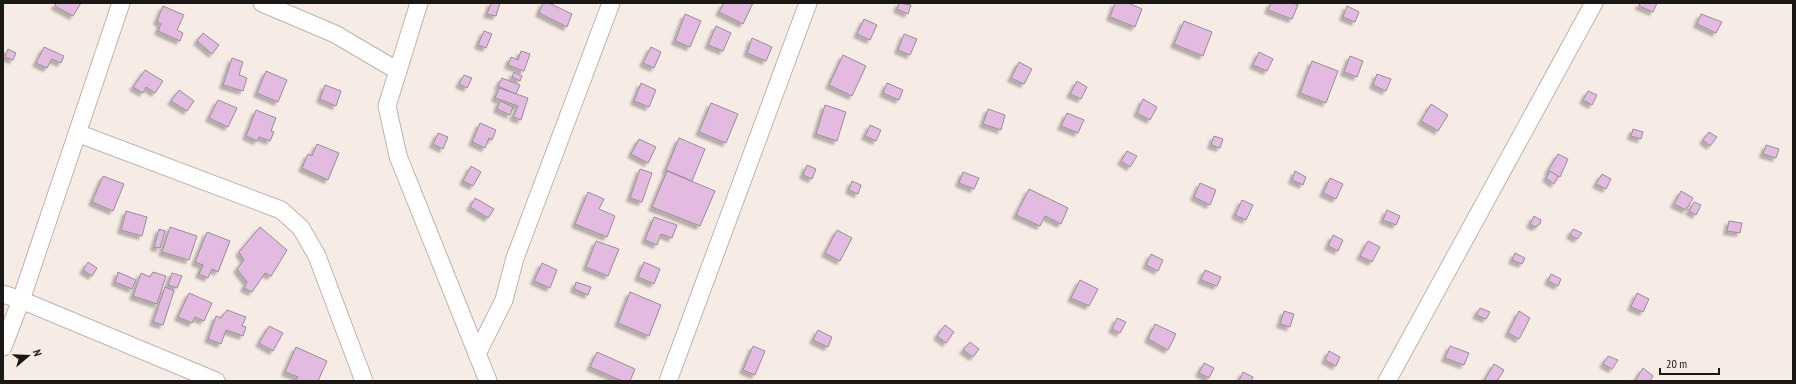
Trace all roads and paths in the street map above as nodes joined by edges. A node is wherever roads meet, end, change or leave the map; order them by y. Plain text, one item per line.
1 (121, 3) edge
2 (262, 3) edge
3 (419, 3) edge
4 (611, 3) edge
5 (808, 3) edge
6 (1594, 3) edge
7 (398, 71) junction
8 (77, 133) junction
9 (717, 278) dead end
10 (3, 294) edge
11 (21, 300) junction
12 (3, 347) edge
13 (476, 354) junction
14 (216, 381) edge
15 (364, 381) edge
16 (488, 381) edge
17 (668, 381) edge
18 (672, 381) edge
19 (1387, 381) edge

1 - 8 street
2 - 7 street
3 - 7 street
4 - 13 street
5 - 17 street
6 - 19 street
7 - 13 street
8 - 11 street
8 - 15 street
9 - 18 street
10 - 11 street
11 - 12 street
11 - 14 street
13 - 16 street

